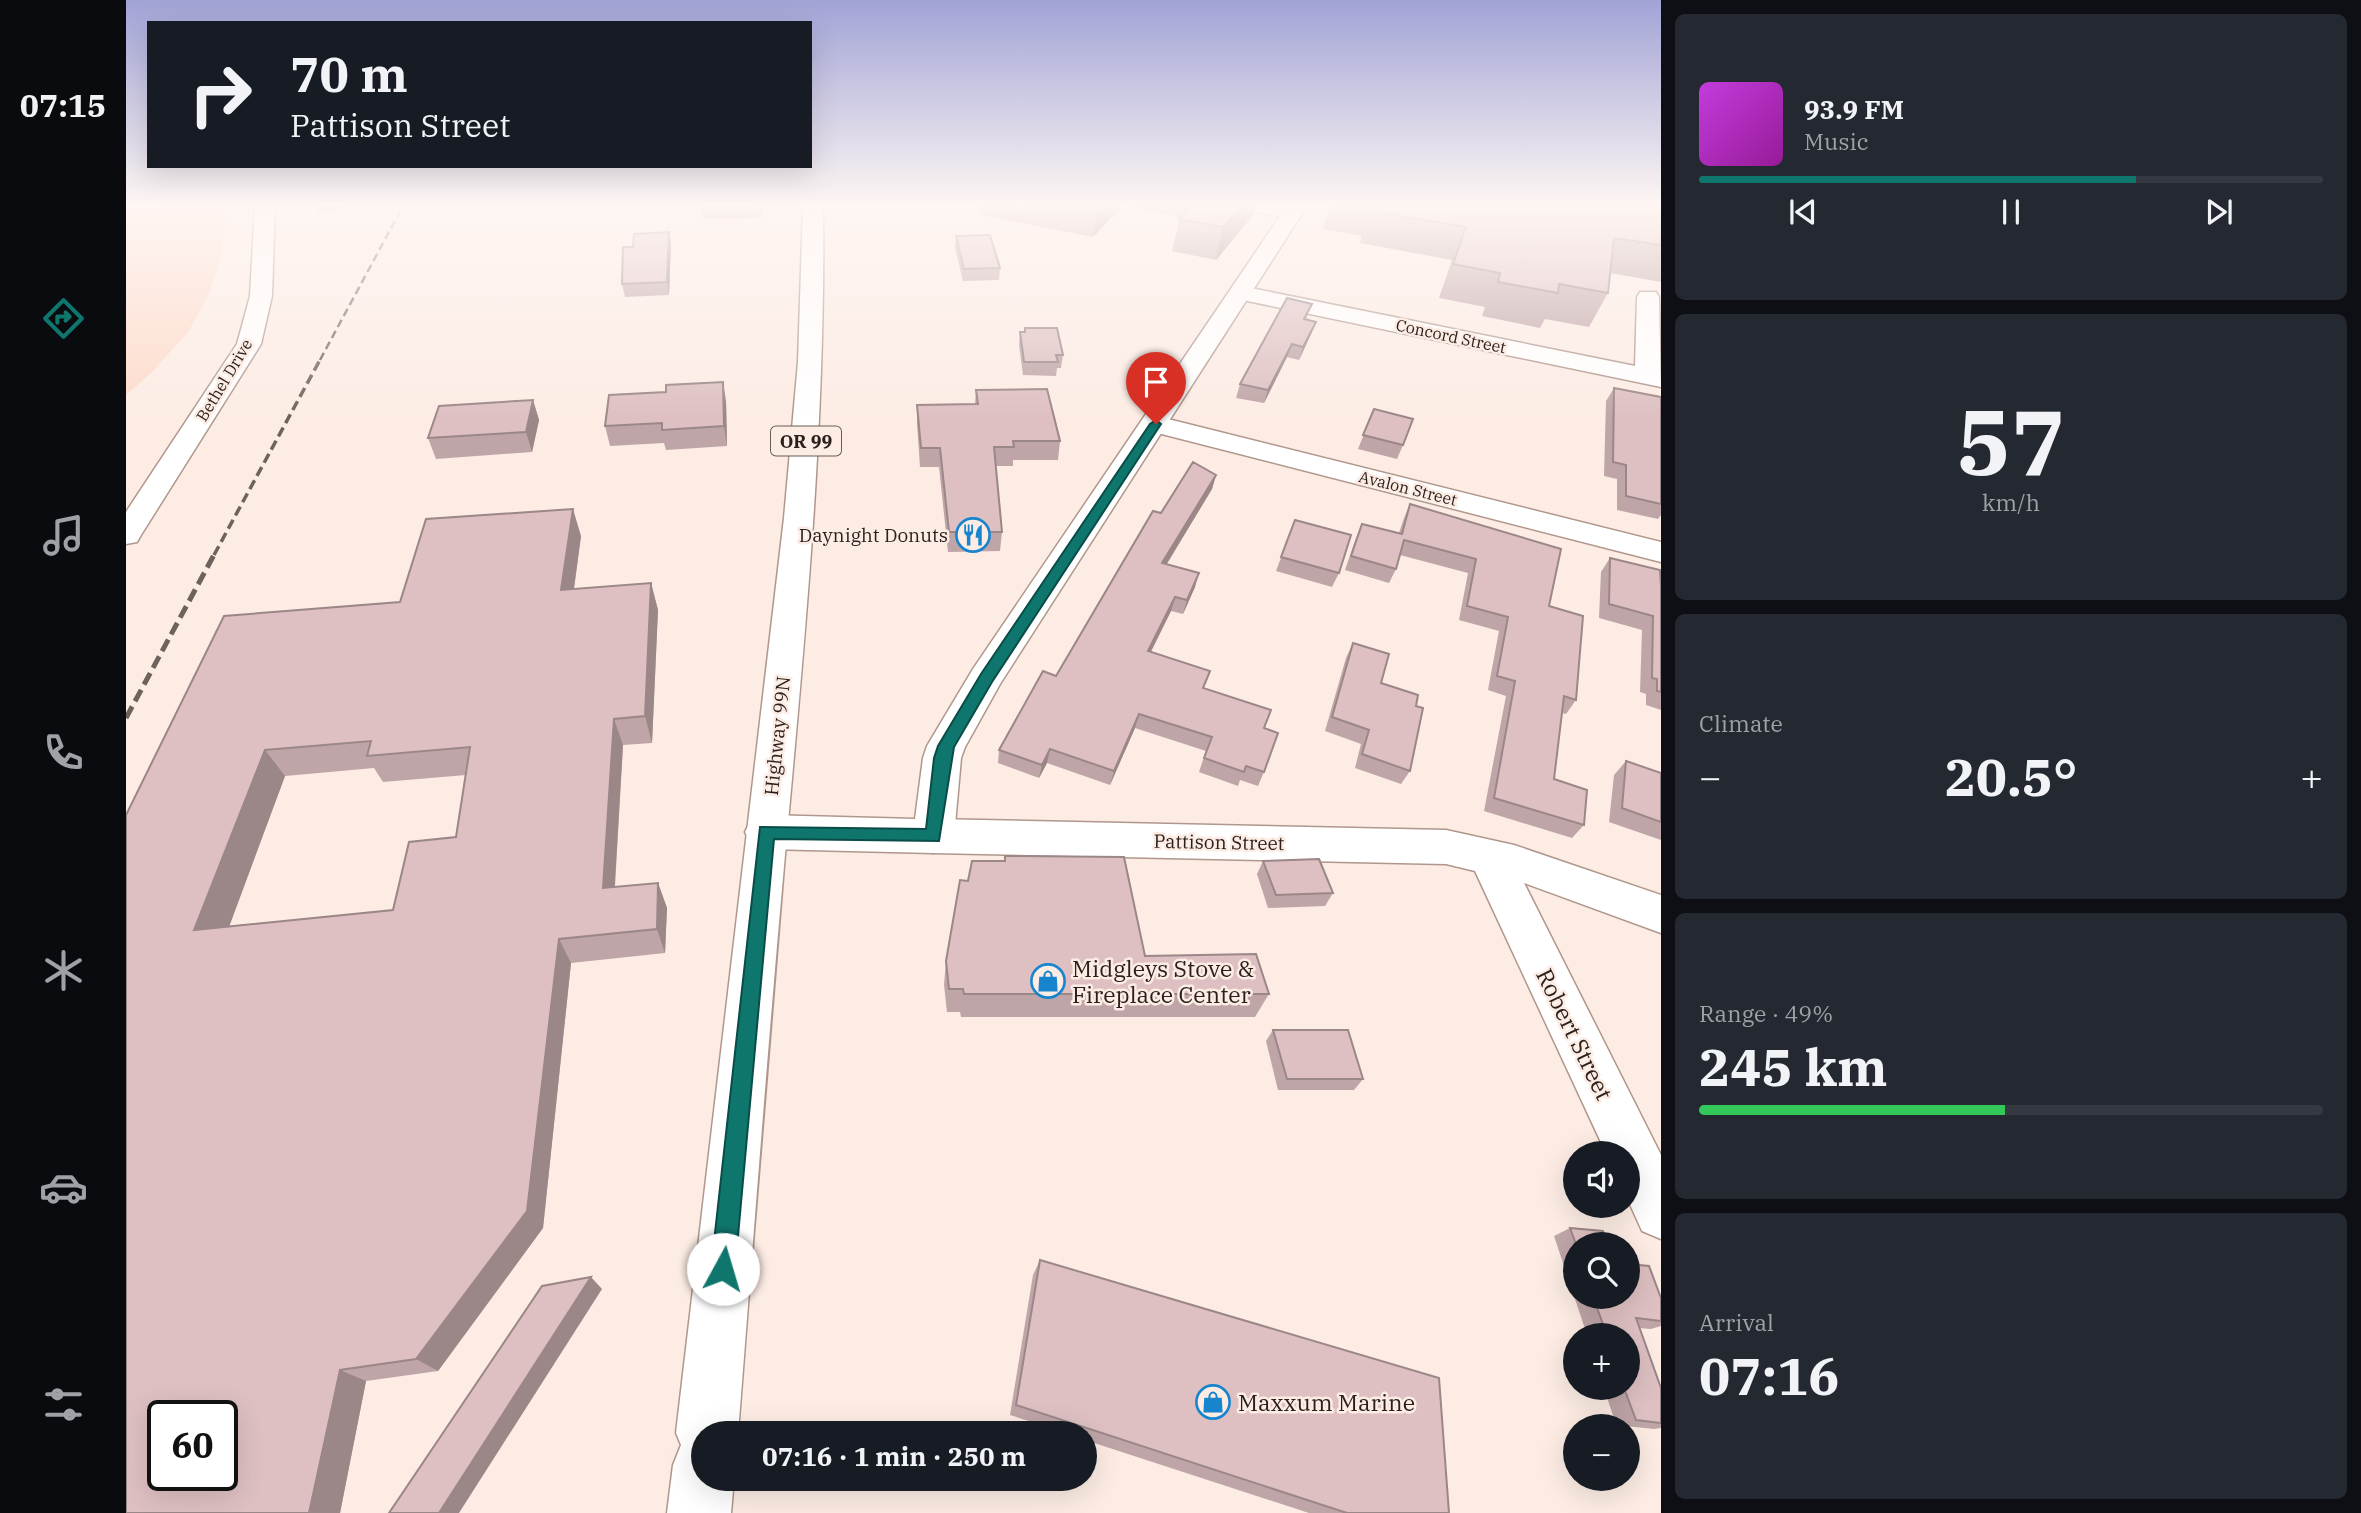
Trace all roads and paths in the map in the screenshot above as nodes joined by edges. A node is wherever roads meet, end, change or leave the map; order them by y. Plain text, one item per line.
1 (262, 277) edge
2 (813, 277) edge
3 (1252, 277) edge
4 (1241, 293) junction
5 (1648, 297) dead end
6 (1655, 378) edge
7 (1156, 424) junction
8 (126, 535) edge
9 (1661, 552) edge
10 (766, 832) junction
11 (933, 836) junction
12 (1489, 855) junction
13 (1661, 914) edge
14 (1661, 1212) edge
15 (708, 1421) edge
16 (701, 1491) edge
17 (699, 1513) edge

1 - 8 street, Bethel Drive
2 - 10 street, Highway 99N / OR 99
3 - 4 street
4 - 6 street, Concord Street
4 - 7 street
5 - 6 street
7 - 9 street, Avalon Street
7 - 11 street
10 - 11 street, Pattison Street
10 - 15 street, Highway 99N / OR 99
11 - 12 street, Pattison Street
12 - 13 street, Pattison Street
12 - 14 street, Robert Street
16 - 17 street

